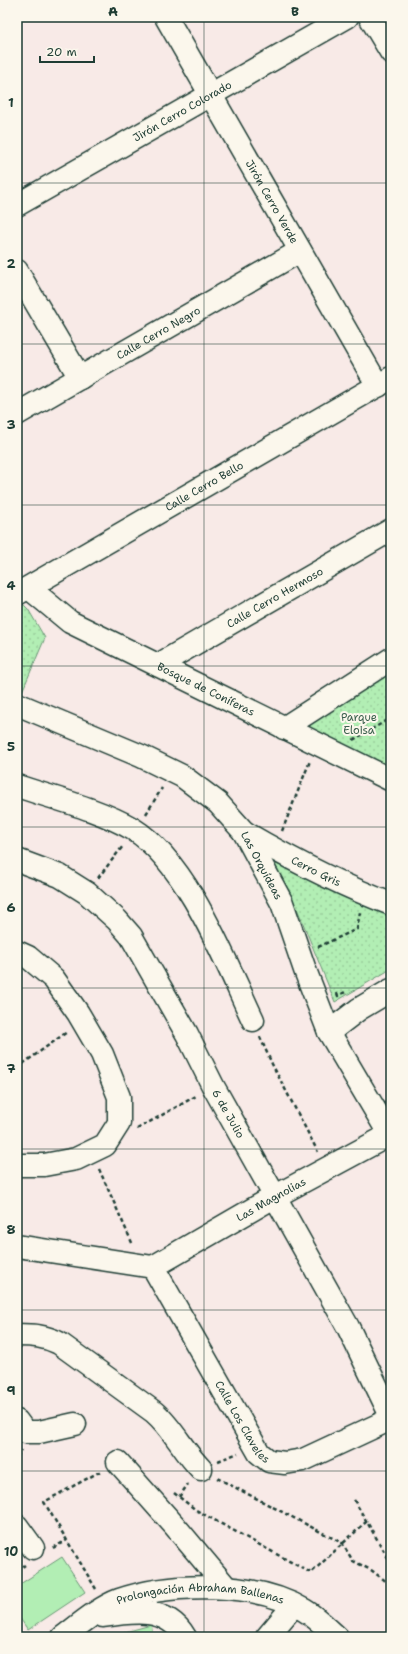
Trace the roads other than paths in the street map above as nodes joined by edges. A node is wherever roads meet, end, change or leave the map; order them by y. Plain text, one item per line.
1 (166, 17) edge
2 (347, 17) edge
3 (370, 17) edge
4 (391, 52) edge
5 (211, 95) junction
6 (17, 206) edge
7 (300, 251) junction
8 (17, 271) edge
9 (80, 378) junction
10 (385, 382) edge
11 (17, 414) edge
12 (391, 530) edge
13 (23, 591) edge
14 (391, 659) edge
15 (158, 665) junction
16 (17, 704) edge
17 (284, 728) junction
18 (391, 780) edge
19 (17, 786) edge
20 (244, 832) junction
21 (17, 860) edge
22 (391, 904) edge
23 (17, 952) edge
24 (391, 990) edge
25 (253, 1020) road end
26 (329, 1032) junction
27 (391, 1136) edge
28 (17, 1165) edge
29 (274, 1197) junction
30 (17, 1246) edge
31 (148, 1266) junction
32 (17, 1335) edge
33 (391, 1417) edge
34 (17, 1421) edge
35 (75, 1424) dead end
36 (118, 1462) road end
37 (201, 1469) road end
38 (17, 1526) edge
39 (32, 1548) dead end
40 (226, 1587) junction
41 (294, 1605) junction
42 (84, 1620) junction
43 (63, 1637) edge
44 (185, 1637) edge
45 (267, 1637) edge
46 (337, 1637) edge

1 - 5 street, Jirón Cerro Verde
2 - 5 street, Jirón Cerro Colorado
3 - 4 street
5 - 6 street, Jirón Cerro Colorado
5 - 7 street, Jirón Cerro Verde
7 - 9 street, Calle Cerro Negro
7 - 10 street, Jirón Cerro Verde
8 - 9 street
9 - 11 street, Calle Cerro Negro
10 - 13 street, Calle Cerro Bello
12 - 15 street, Calle Cerro Hermoso
13 - 15 street, Bosque de Coníferas
14 - 17 street
15 - 17 street, Bosque de Coníferas
16 - 20 street, Las Orquídeas
17 - 18 street, Bosque de Coníferas
19 - 25 street
20 - 22 street, Cerro Gris
20 - 26 street, Las Orquídeas
21 - 29 street, 6 de Julio
23 - 28 street
24 - 26 street
26 - 27 street, Las Orquídeas
27 - 29 street, Las Magnolias
29 - 31 street, Las Magnolias
29 - 33 street, 6 de Julio
30 - 31 street
31 - 33 street, Calle Los Claveles
32 - 37 street
34 - 35 street
36 - 40 street
38 - 39 street
40 - 41 street, Prolongación Abraham Ballenas
40 - 42 street, Prolongación Abraham Ballenas
41 - 45 street
41 - 46 street, Prolongación Abraham Ballenas
42 - 43 street, Prolongación Abraham Ballenas
42 - 44 street

